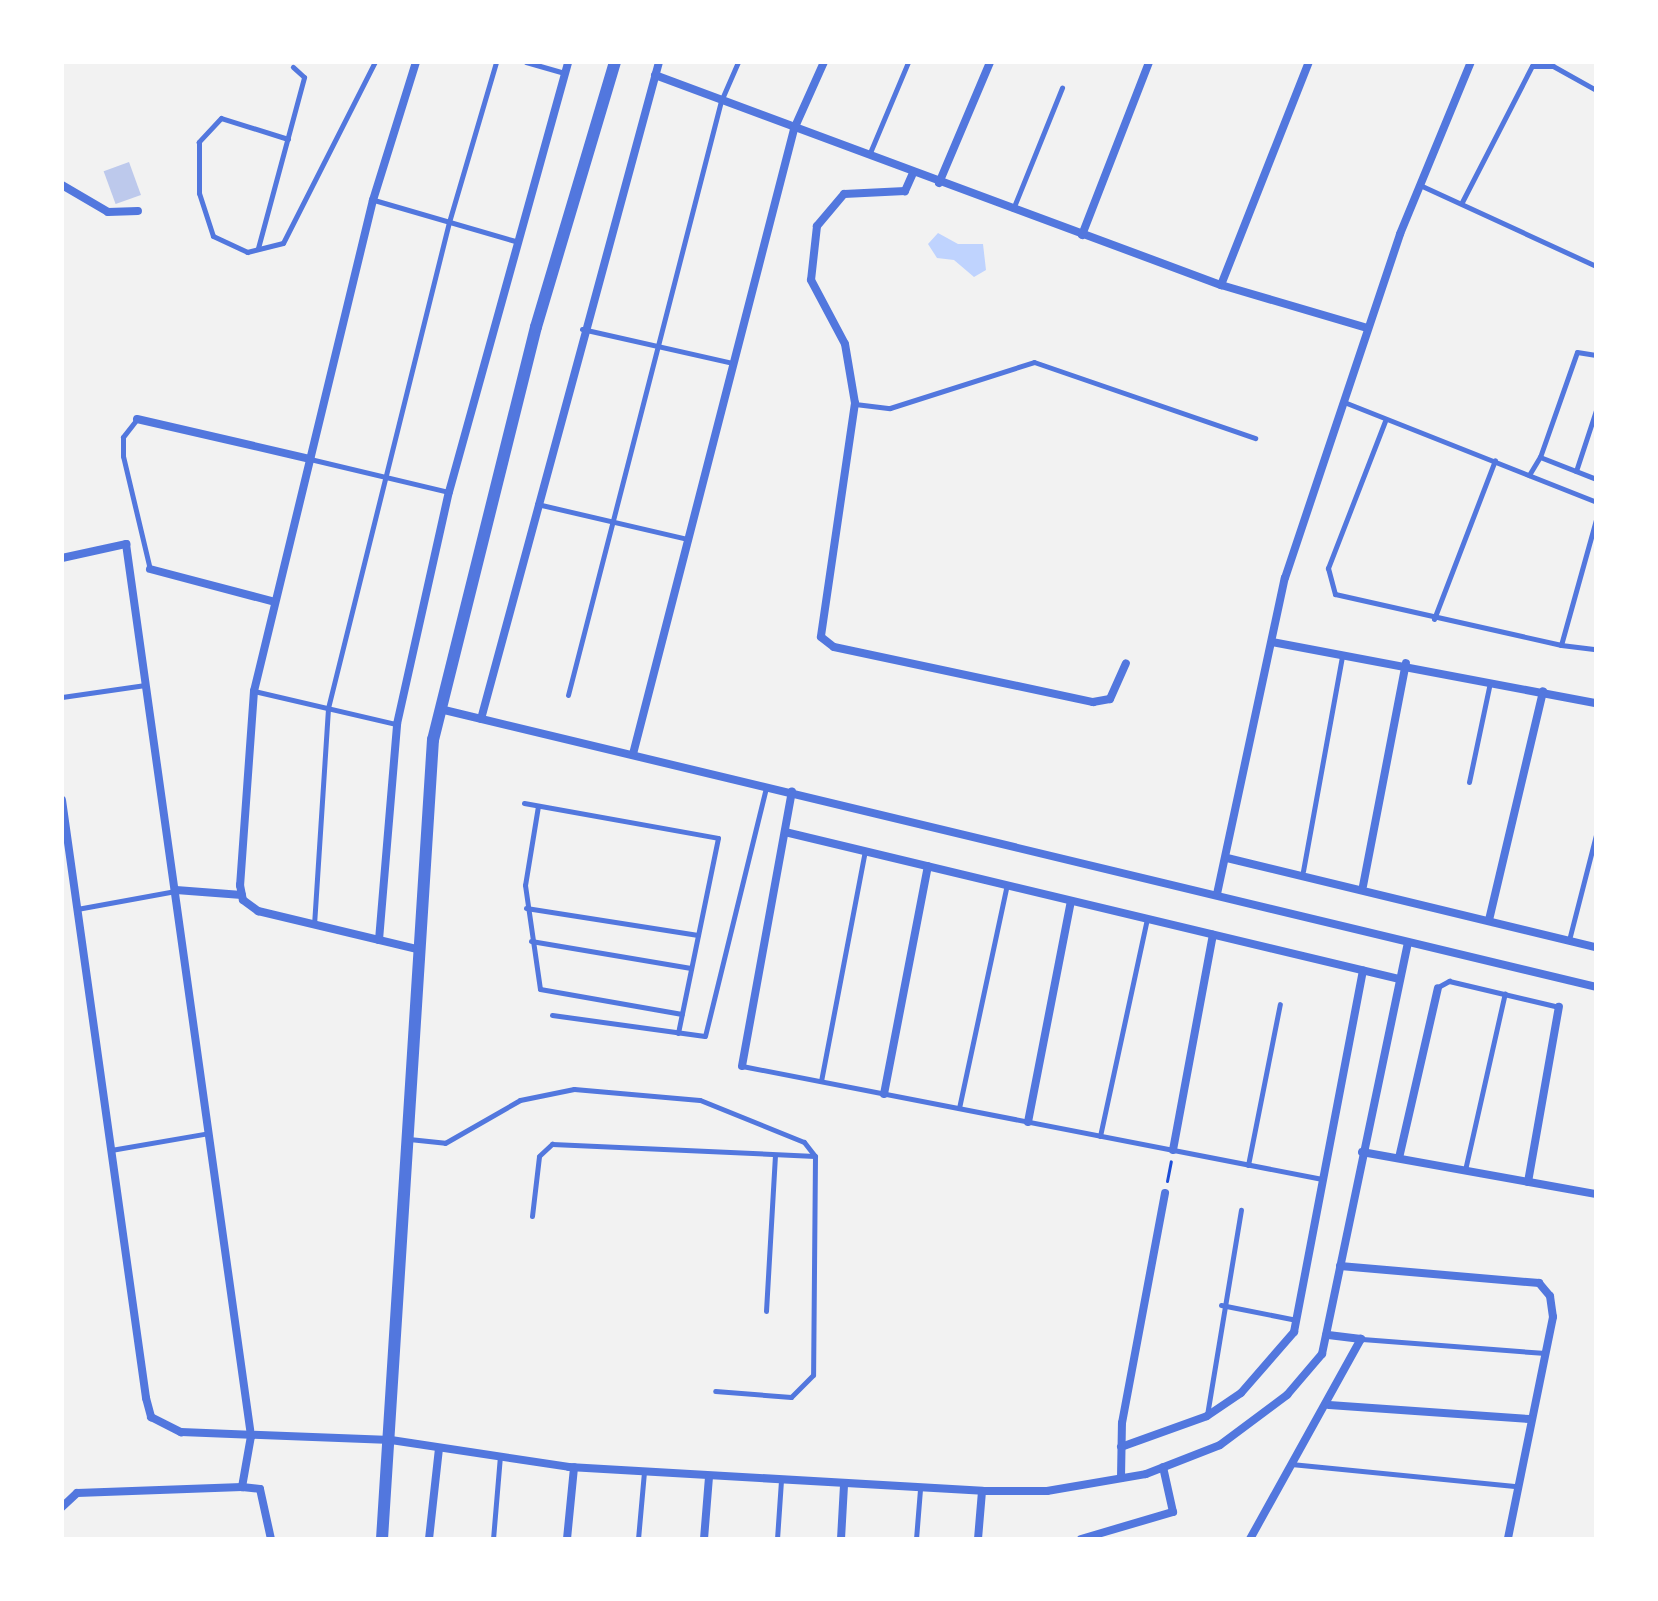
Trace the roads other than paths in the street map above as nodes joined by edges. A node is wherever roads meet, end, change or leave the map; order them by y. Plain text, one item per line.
1 (375, 62) edge
2 (416, 62) edge
3 (496, 62) edge
4 (526, 62) edge
5 (568, 62) edge
6 (615, 62) edge
7 (659, 62) edge
8 (738, 62) edge
9 (824, 62) edge
10 (908, 62) edge
11 (990, 62) edge
12 (1149, 62) edge
13 (1309, 62) edge
14 (1471, 62) edge
15 (293, 67) dead end
16 (564, 73) junction
17 (655, 75) junction
18 (1062, 88) dead end
19 (1596, 90) edge
20 (721, 101) junction
21 (794, 129) junction
22 (288, 139) junction
23 (868, 156) junction
24 (913, 173) junction
25 (939, 183) junction
26 (62, 185) edge
27 (1422, 186) junction
28 (373, 200) junction
29 (1462, 202) junction
30 (1012, 210) junction
31 (138, 211) dead end
32 (449, 222) junction
33 (1082, 235) junction
34 (515, 241) junction
35 (258, 249) junction
36 (1596, 266) edge
37 (1221, 285) junction
38 (1367, 328) junction
39 (582, 329) junction
40 (658, 346) junction
41 (1596, 355) edge
42 (733, 363) junction
43 (1343, 402) junction
44 (855, 403) junction
45 (1596, 410) edge
46 (137, 419) joint
47 (1385, 421) junction
48 (1255, 438) dead end
49 (1540, 457) junction
50 (310, 459) junction
51 (1495, 460) junction
52 (1576, 471) junction
53 (1529, 475) junction
54 (384, 477) junction
55 (1596, 479) edge
56 (449, 492) junction
57 (1596, 502) edge
58 (537, 504) junction
59 (613, 520) junction
60 (1596, 520) edge
61 (688, 539) junction
62 (62, 558) edge
63 (150, 569) joint
64 (275, 602) junction
65 (1434, 619) junction
66 (1272, 642) junction
67 (1561, 645) junction
68 (1596, 649) edge
69 (1343, 652) junction
70 (1126, 663) dead end
71 (1406, 663) junction
72 (1490, 682) junction
73 (146, 685) junction
74 (254, 691) junction
75 (1543, 691) junction
76 (568, 695) dead end
77 (62, 697) edge
78 (1596, 703) edge
79 (328, 708) junction
80 (440, 709) junction
81 (481, 719) junction
82 (397, 724) junction
83 (633, 754) junction
84 (1469, 782) dead end
85 (766, 786) junction
86 (792, 792) junction
87 (62, 800) edge
88 (524, 803) dead end
89 (538, 805) junction
90 (785, 832) junction
91 (1596, 835) edge
92 (865, 851) junction
93 (1227, 858) junction
94 (928, 866) junction
95 (1303, 871) junction
96 (1007, 885) junction
97 (1363, 886) junction
98 (176, 890) junction
99 (1217, 894) junction
100 (242, 895) junction
101 (1071, 901) junction
102 (526, 908) junction
103 (77, 909) junction
104 (1147, 919) junction
105 (1489, 920) junction
106 (314, 925) junction
107 (698, 935) junction
108 (1213, 935) junction
109 (379, 940) junction
110 (1569, 940) junction
111 (530, 941) junction
112 (1408, 943) junction
113 (1596, 947) edge
114 (420, 950) junction
115 (691, 968) junction
116 (1363, 971) junction
117 (1399, 979) junction
118 (1596, 987) edge
119 (1438, 988) joint
120 (1505, 993) junction
121 (1280, 1004) dead end
122 (1559, 1007) joint
123 (682, 1014) junction
124 (552, 1015) dead end
125 (678, 1033) junction
126 (742, 1066) joint
127 (821, 1081) junction
128 (884, 1094) junction
129 (959, 1108) junction
130 (1028, 1122) junction
131 (212, 1133) junction
132 (1100, 1136) junction
133 (408, 1139) junction
134 (111, 1150) junction
135 (1173, 1150) junction
136 (1362, 1152) junction
137 (775, 1155) junction
138 (815, 1156) junction
139 (1399, 1158) junction
140 (1248, 1165) junction
141 (1465, 1170) junction
142 (1326, 1180) junction
143 (1528, 1182) junction
144 (1165, 1193) road end
145 (1596, 1194) edge
146 (1241, 1210) dead end
147 (532, 1216) dead end
148 (1340, 1266) junction
149 (1221, 1305) junction
150 (766, 1311) dead end
151 (1298, 1320) junction
152 (1326, 1335) junction
153 (1361, 1339) junction
154 (1545, 1353) junction
155 (715, 1391) dead end
156 (1329, 1405) junction
157 (1207, 1416) junction
158 (1530, 1419) junction
159 (251, 1436) junction
160 (391, 1440) junction
161 (1121, 1447) junction
162 (439, 1449) junction
163 (500, 1454) junction
164 (1291, 1464) junction
165 (574, 1467) junction
166 (1163, 1467) junction
167 (644, 1472) junction
168 (709, 1477) junction
169 (1121, 1478) junction
170 (781, 1481) junction
171 (844, 1485) junction
172 (1517, 1486) junction
173 (242, 1487) junction
174 (920, 1489) junction
175 (982, 1491) junction
176 (64, 1502) edge
177 (271, 1539) edge
178 (382, 1539) edge
179 (429, 1539) edge
180 (493, 1539) edge
181 (567, 1539) edge
182 (638, 1539) edge
183 (704, 1539) edge
184 (777, 1539) edge
185 (841, 1539) edge
186 (916, 1539) edge
187 (978, 1539) edge
188 (1081, 1539) edge
189 (1250, 1539) edge
190 (1508, 1539) edge

1 - 35 lane
2 - 28 street
3 - 32 lane
4 - 16 lane
5 - 16 street
6 - 80 street
7 - 17 street
8 - 20 lane
9 - 21 street
10 - 23 lane
11 - 25 street
12 - 33 street
13 - 37 street
14 - 27 street
15 - 22 lane
16 - 34 street
17 - 20 street
17 - 39 street
18 - 30 lane
19 - 29 lane
20 - 21 street
20 - 40 lane
21 - 23 street
21 - 42 street
22 - 35 lane
22 - 35 lane
23 - 24 street
24 - 25 street
24 - 44 street
25 - 30 street
26 - 31 street
27 - 29 lane
27 - 38 street
28 - 32 lane
28 - 50 street
29 - 36 lane
30 - 33 street
32 - 34 lane
32 - 54 lane
33 - 37 street
34 - 56 street
37 - 38 street
38 - 43 street
39 - 40 lane
39 - 58 street
40 - 42 lane
40 - 59 lane
41 - 49 lane
42 - 61 street
43 - 47 lane
43 - 66 street
44 - 48 lane
44 - 70 street
45 - 52 lane
46 - 50 street
46 - 63 lane
47 - 51 lane
47 - 65 lane
49 - 52 lane
49 - 53 lane
50 - 54 lane
50 - 64 street
51 - 53 lane
51 - 65 lane
52 - 55 lane
53 - 57 lane
54 - 56 lane
54 - 79 lane
56 - 82 street
58 - 59 lane
58 - 81 street
59 - 61 lane
59 - 76 lane
60 - 67 lane
61 - 83 street
62 - 73 street
63 - 64 street
64 - 74 street
65 - 67 lane
66 - 69 street
66 - 93 street
67 - 68 lane
69 - 71 street
69 - 95 lane
71 - 72 street
71 - 97 street
72 - 75 street
72 - 84 lane
73 - 77 lane
73 - 98 street
74 - 79 lane
74 - 100 street
75 - 78 street
75 - 105 street
79 - 82 lane
79 - 106 lane
80 - 81 street
80 - 114 street
81 - 83 street
82 - 109 street
83 - 85 street
85 - 86 street
85 - 125 lane
86 - 90 street
86 - 99 street
87 - 103 street
88 - 89 lane
89 - 102 lane
89 - 107 lane
90 - 92 street
90 - 126 street
91 - 110 lane
92 - 94 street
92 - 127 lane
93 - 95 street
93 - 99 street
94 - 96 street
94 - 128 street
95 - 97 street
96 - 101 street
96 - 129 lane
97 - 105 street
98 - 100 street
98 - 103 lane
98 - 131 street
99 - 112 street
100 - 106 street
101 - 104 street
101 - 130 street
102 - 107 lane
102 - 111 lane
103 - 134 street
104 - 108 street
104 - 132 lane
105 - 110 street
106 - 109 street
107 - 115 lane
108 - 116 street
108 - 135 street
109 - 114 street
110 - 113 street
111 - 115 lane
111 - 123 lane
112 - 117 street
112 - 118 street
114 - 133 street
115 - 123 lane
116 - 117 street
116 - 142 street
117 - 136 street
119 - 120 lane
119 - 139 street
120 - 122 lane
120 - 141 lane
121 - 140 lane
122 - 143 street
123 - 125 lane
124 - 125 lane
126 - 127 lane
127 - 128 lane
128 - 129 lane
129 - 130 lane
130 - 132 lane
131 - 134 lane
131 - 159 street
132 - 135 lane
133 - 138 lane
133 - 160 street
134 - 159 street
135 - 140 lane
136 - 139 street
136 - 148 street
137 - 138 lane
137 - 147 lane
137 - 150 lane
138 - 155 lane
139 - 141 street
140 - 142 lane
141 - 143 street
142 - 151 street
143 - 145 street
144 - 161 street
146 - 149 lane
148 - 152 street
148 - 154 street
149 - 151 lane
149 - 157 lane
151 - 157 street
152 - 153 street
152 - 166 street
153 - 154 lane
153 - 156 street
154 - 158 street
156 - 158 street
156 - 164 street
157 - 161 street
158 - 172 street
159 - 160 street
159 - 173 street
160 - 162 street
160 - 178 street
161 - 169 street
162 - 163 street
162 - 179 street
163 - 165 street
163 - 180 lane
164 - 172 lane
164 - 189 street
165 - 167 street
165 - 181 street
166 - 169 street
166 - 188 street
167 - 168 street
167 - 182 lane
168 - 170 street
168 - 183 street
169 - 175 street
170 - 171 street
170 - 184 lane
171 - 174 street
171 - 185 street
172 - 190 street
173 - 176 street
173 - 177 street
174 - 175 street
174 - 186 lane
175 - 187 street

